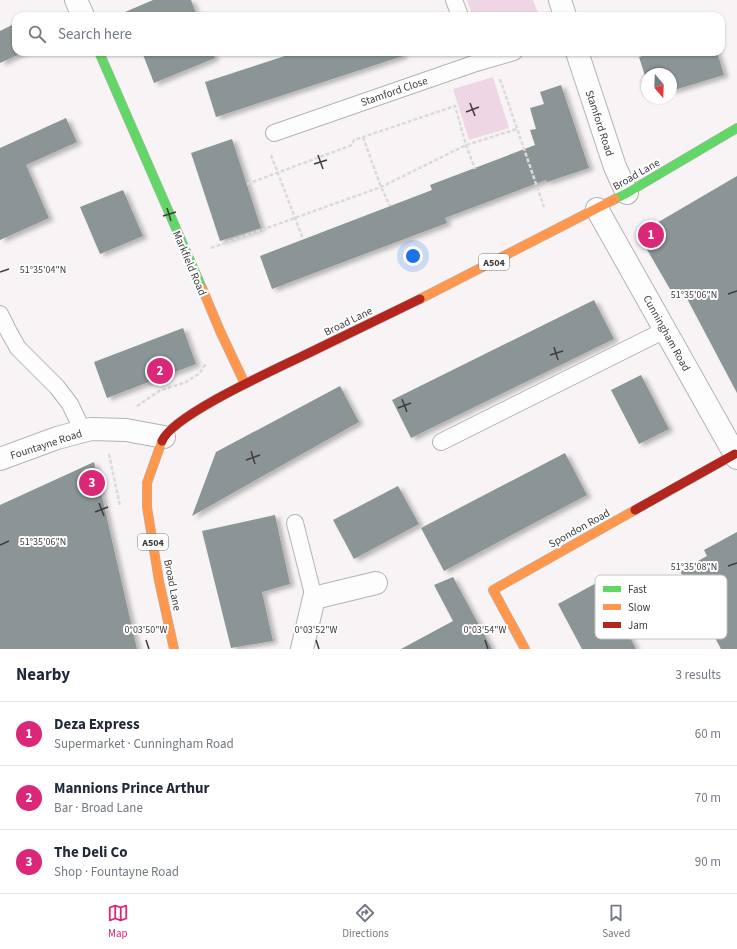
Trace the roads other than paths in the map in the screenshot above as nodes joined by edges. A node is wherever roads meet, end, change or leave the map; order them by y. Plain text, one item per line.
1 (76, 0) edge
2 (454, 0) edge
3 (560, 0) edge
4 (81, 12) edge
5 (458, 12) edge
6 (564, 12) edge
7 (101, 56) edge
8 (500, 56) edge
9 (578, 56) edge
10 (474, 57) edge
11 (737, 128) edge
12 (274, 133) road end
13 (627, 194) junction
14 (597, 209) junction
15 (0, 314) edge
16 (664, 330) junction
17 (245, 384) junction
18 (84, 431) junction
19 (164, 437) junction
20 (441, 442) dead end
21 (736, 456) edge
22 (0, 459) edge
23 (295, 523) dead end
24 (376, 583) dead end
25 (314, 598) junction
26 (174, 649) edge
27 (302, 649) edge
28 (525, 649) edge

1 - 4 street
2 - 5 lane
3 - 6 street
7 - 17 main road, Markfield Road
8 - 10 lane, Stamford Close
9 - 13 street, Stamford Road
10 - 12 lane, Stamford Close
11 - 13 main road, Broad Lane / A504
13 - 14 main road, Broad Lane / A504
14 - 16 street, Cunningham Road
14 - 17 main road, Broad Lane / A504
15 - 18 lane
16 - 20 lane
16 - 21 street, Cunningham Road
17 - 19 main road, Broad Lane / A504
18 - 19 street, Fountayne Road
18 - 22 street, Fountayne Road
19 - 26 main road, Broad Lane / A504
21 - 28 main road, Spondon Road
23 - 25 lane
24 - 25 street
25 - 27 street

